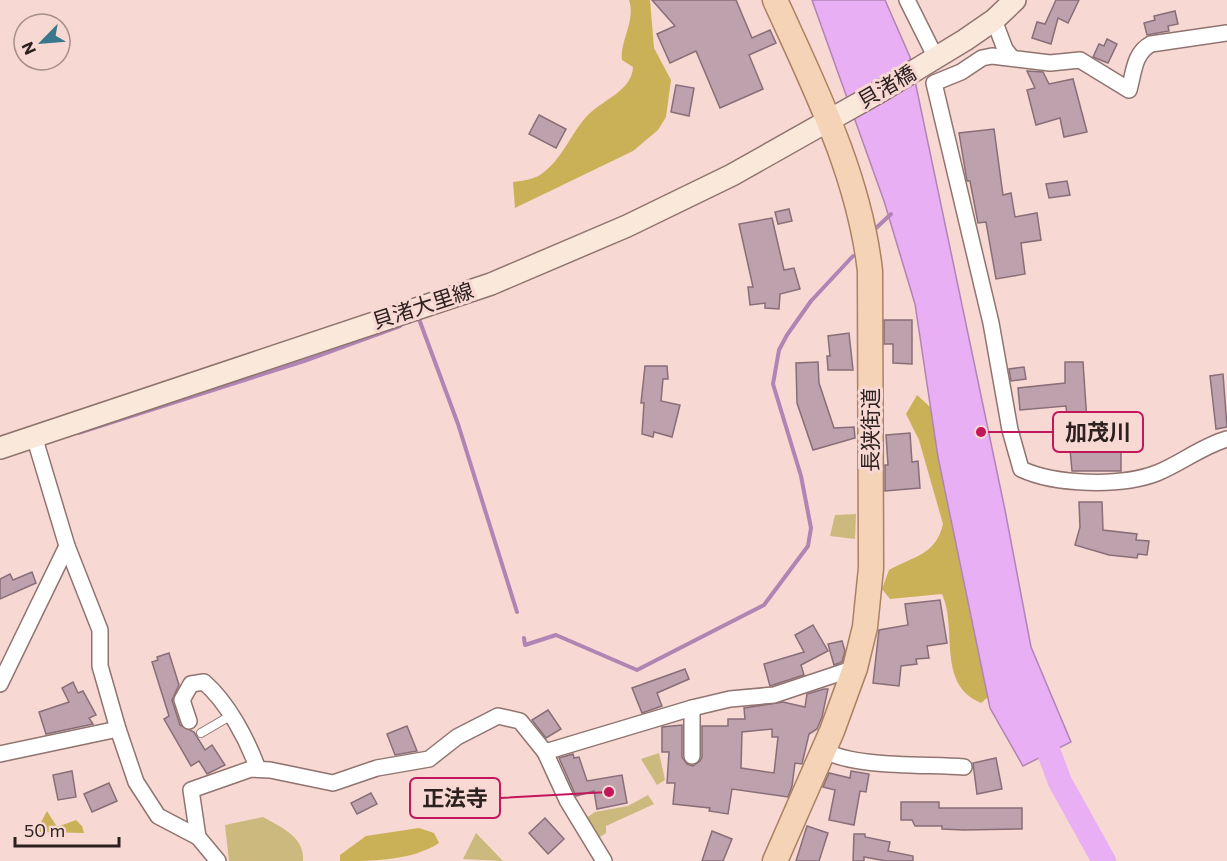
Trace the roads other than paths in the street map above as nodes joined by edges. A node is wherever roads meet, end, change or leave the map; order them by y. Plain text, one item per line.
1 (775, 0) edge
2 (907, 0) edge
3 (1015, 0) edge
4 (994, 20) junction
5 (1227, 33) edge
6 (1012, 58) junction
7 (933, 60) junction
8 (836, 117) junction
9 (34, 436) junction
10 (1227, 439) edge
11 (0, 447) edge
12 (67, 546) junction
13 (855, 668) junction
14 (0, 684) edge
15 (692, 708) junction
16 (230, 716) junction
17 (189, 722) dead end
18 (118, 729) junction
19 (201, 734) dead end
20 (823, 750) junction
21 (545, 752) junction
22 (0, 754) edge
23 (692, 756) dead end
24 (964, 767) dead end
25 (258, 769) junction
26 (198, 837) junction
27 (218, 861) edge
28 (604, 861) edge
29 (775, 861) edge

1 - 8 main road, 長狭街道
2 - 7 street
3 - 4 street, 貝渚橋
4 - 6 street
4 - 7 street, 貝渚橋
5 - 6 street
6 - 10 street
7 - 8 street, 貝渚橋
8 - 9 street, 貝渚大里線
8 - 13 main road, 長狭街道
9 - 11 street, 貝渚大里線
9 - 12 street
12 - 14 street
12 - 18 street
13 - 15 street
13 - 20 main road, 長狭街道
15 - 21 street
15 - 23 street
16 - 17 street
16 - 19 lane
16 - 25 street
18 - 22 street
18 - 26 street
20 - 24 street
20 - 29 main road, 長狭街道
21 - 25 street
21 - 28 street
25 - 26 street
26 - 27 street

